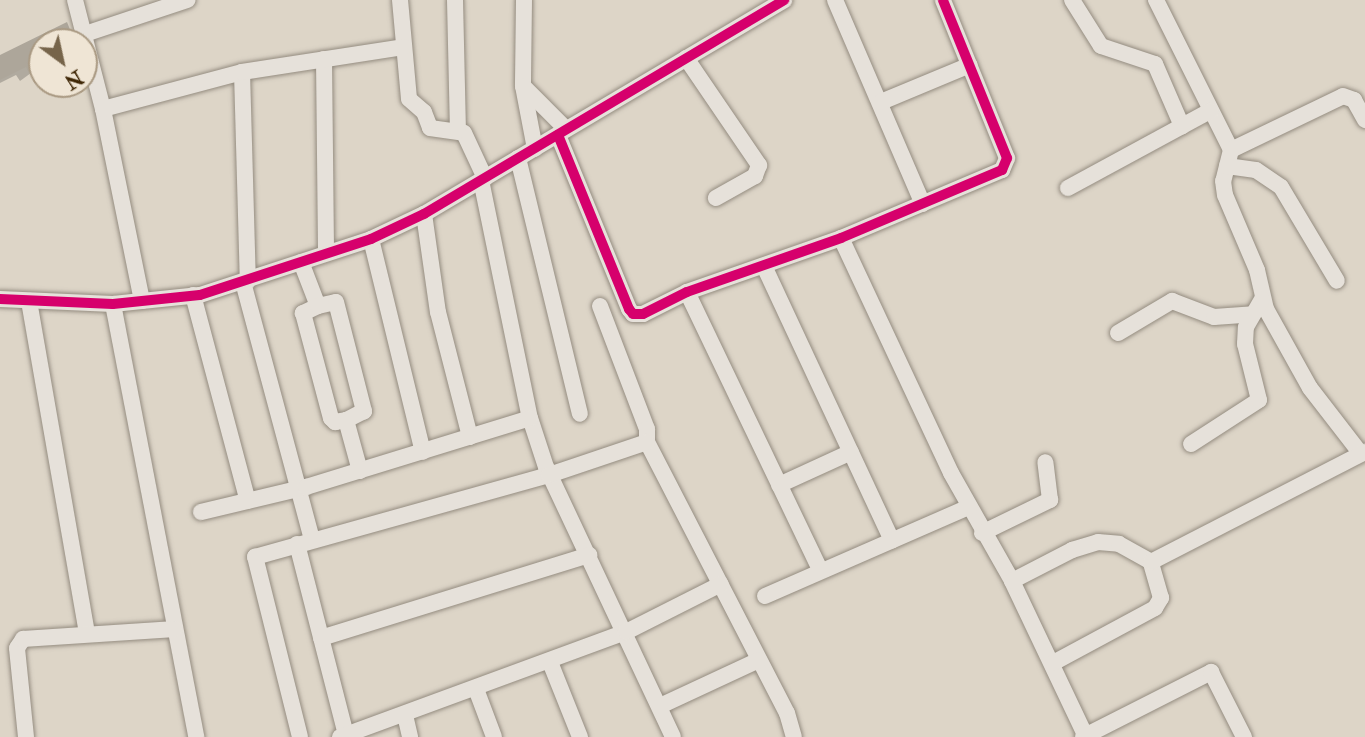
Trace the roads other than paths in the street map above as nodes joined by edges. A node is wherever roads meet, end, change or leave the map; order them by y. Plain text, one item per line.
1 (75, 0) edge
2 (187, 0) edge
3 (400, 0) edge
4 (455, 0) edge
5 (524, 0) edge
6 (784, 0) edge
7 (835, 0) edge
8 (943, 0) edge
9 (1072, 0) edge
10 (1156, 0) edge
11 (83, 28) edge
12 (98, 30) edge
13 (403, 47) junction
14 (686, 58) junction
15 (324, 59) junction
16 (970, 65) junction
17 (242, 72) junction
18 (523, 86) junction
19 (98, 88) edge
20 (881, 102) junction
21 (103, 109) junction
22 (1210, 111) junction
23 (1365, 120) edge
24 (1182, 126) junction
25 (458, 131) junction
26 (562, 132) junction
27 (535, 149) junction
28 (1231, 149) junction
29 (518, 158) junction
30 (1227, 166) junction
31 (483, 179) junction
32 (1068, 188) dead end
33 (716, 198) dead end
34 (923, 204) junction
35 (424, 214) junction
36 (841, 238) junction
37 (371, 239) junction
38 (326, 253) junction
39 (301, 262) junction
40 (764, 266) junction
41 (245, 281) junction
42 (1337, 281) dead end
43 (687, 292) junction
44 (193, 295) junction
45 (0, 299) edge
46 (1262, 299) junction
47 (29, 301) junction
48 (142, 301) junction
49 (113, 304) junction
50 (318, 306) junction
51 (600, 306) dead end
52 (1253, 314) junction
53 (1118, 333) dead end
54 (580, 414) dead end
55 (530, 418) junction
56 (346, 420) junction
57 (470, 437) junction
58 (647, 442) junction
59 (1191, 444) dead end
60 (423, 452) junction
61 (851, 452) junction
62 (1363, 453) edge
63 (1045, 462) dead end
64 (360, 471) junction
65 (549, 475) junction
66 (779, 485) junction
67 (301, 488) junction
68 (248, 501) junction
69 (969, 507) junction
70 (201, 512) dead end
71 (982, 533) junction
72 (892, 541) junction
73 (304, 542) junction
74 (589, 555) junction
75 (1151, 562) junction
76 (820, 570) junction
77 (1012, 581) junction
78 (721, 584) junction
79 (765, 596) dead end
80 (175, 629) junction
81 (87, 632) junction
82 (626, 632) junction
83 (321, 638) junction
84 (759, 660) junction
85 (550, 662) junction
86 (1053, 663) junction
87 (476, 689) junction
88 (660, 706) junction
89 (405, 715) junction
90 (343, 736) edge
91 (411, 736) edge
92 (791, 736) edge
93 (26, 737) edge
94 (196, 737) edge
95 (300, 737) edge
96 (494, 737) edge
97 (580, 737) edge
98 (673, 737) edge
99 (1085, 737) edge
100 (1244, 737) edge

1 - 11 street
2 - 12 street
3 - 13 street
4 - 25 street
5 - 18 street
6 - 14 street
7 - 20 street
8 - 16 street
9 - 24 street
10 - 22 street
13 - 15 street
13 - 25 street
14 - 26 street
14 - 33 street
15 - 17 street
15 - 38 street
16 - 20 street
16 - 34 street
17 - 21 street
17 - 41 street
18 - 26 street
18 - 27 street
19 - 21 street
20 - 34 street
21 - 48 street
22 - 24 street
22 - 28 street
23 - 28 street
24 - 32 street
25 - 31 street
26 - 27 street
26 - 43 street
27 - 29 street
28 - 30 street
29 - 31 street
29 - 54 street
30 - 42 street
30 - 46 street
31 - 35 street
31 - 55 street
34 - 36 street
35 - 37 street
35 - 57 street
36 - 40 street
36 - 69 street
37 - 38 street
37 - 60 street
38 - 39 street
39 - 41 street
39 - 50 street
40 - 43 street
40 - 61 street
41 - 44 street
41 - 67 street
43 - 66 street
44 - 48 street
44 - 68 street
45 - 47 street
46 - 52 street
46 - 62 street
47 - 49 street
47 - 81 street
48 - 49 street
49 - 80 street
50 - 56 street
50 - 56 street
51 - 58 street
52 - 53 street
52 - 59 street
55 - 57 street
55 - 65 street
56 - 64 street
57 - 60 street
58 - 65 street
58 - 78 street
60 - 64 street
61 - 66 street
61 - 72 street
62 - 75 street
63 - 71 street
64 - 67 street
65 - 73 street
65 - 74 street
66 - 76 street
67 - 68 street
67 - 73 street
68 - 70 street
69 - 71 street
69 - 72 street
71 - 77 street
72 - 76 street
73 - 83 street
73 - 95 street
74 - 82 street
74 - 83 street
75 - 77 street
75 - 86 street
76 - 79 street
77 - 86 street
78 - 82 street
78 - 84 street
80 - 81 street
80 - 94 street
81 - 93 street
82 - 85 street
82 - 88 street
83 - 90 street
84 - 88 street
84 - 92 street
85 - 87 street
85 - 97 street
86 - 99 street
87 - 89 street
87 - 96 street
88 - 98 street
89 - 90 street
89 - 91 street
99 - 100 street

